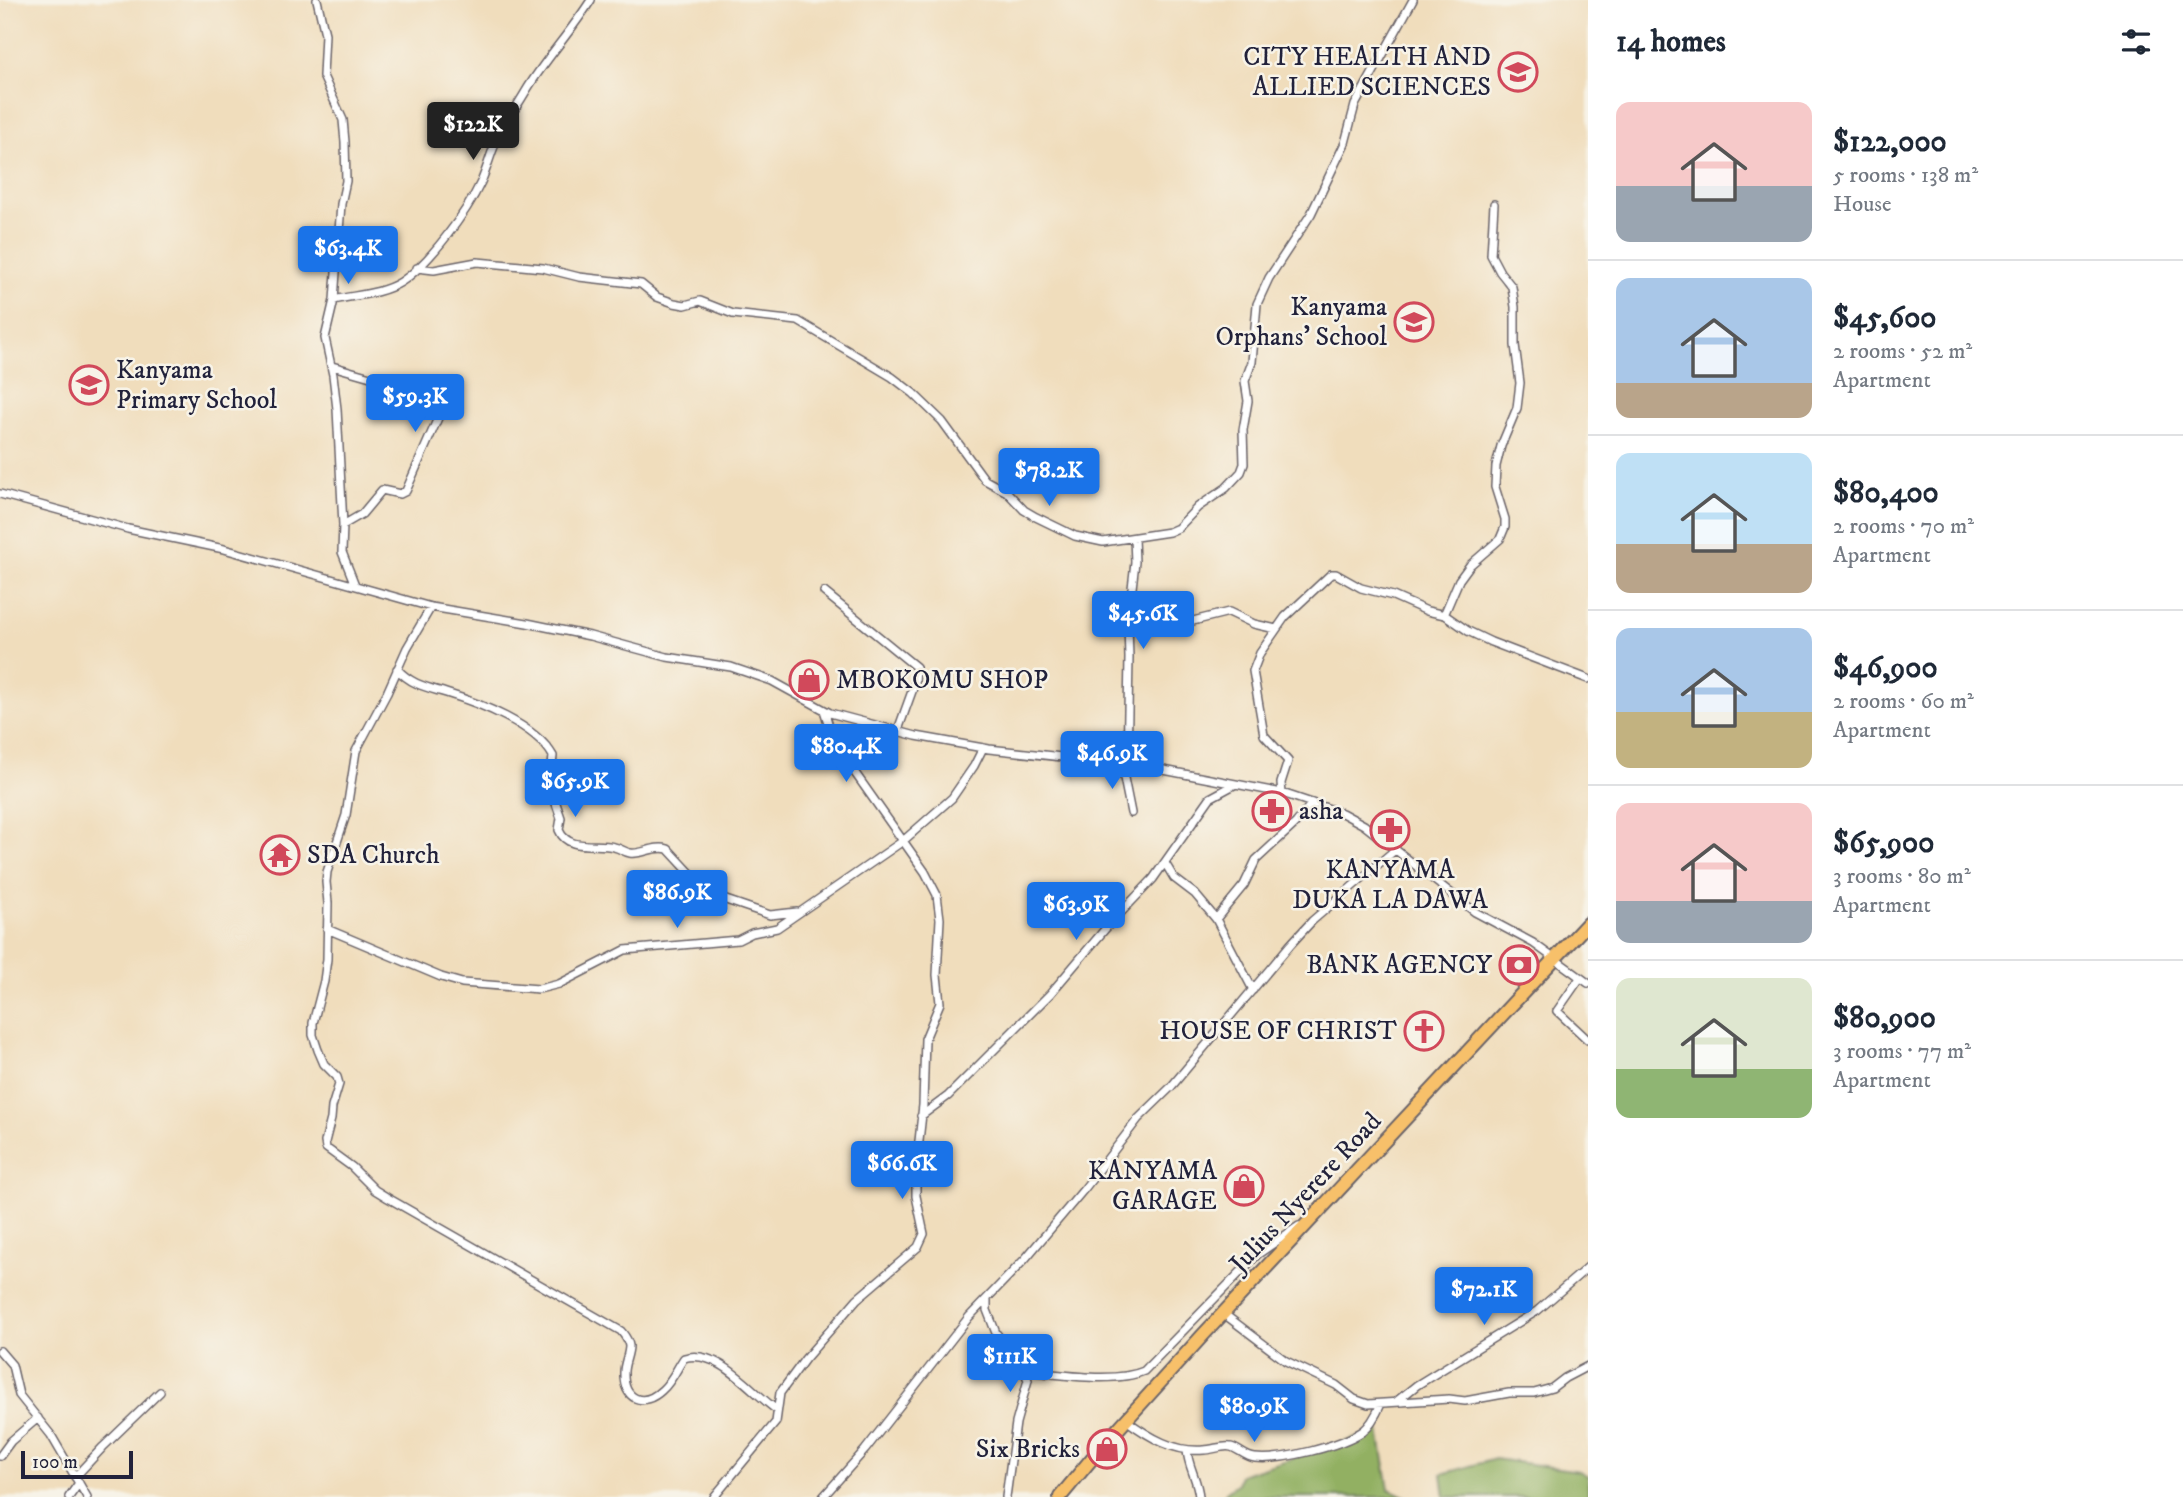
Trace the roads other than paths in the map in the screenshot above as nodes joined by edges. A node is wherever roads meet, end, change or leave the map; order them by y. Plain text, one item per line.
1 (317, 0) edge
2 (591, 0) edge
3 (1413, 0) edge
4 (1494, 204) dead end
5 (417, 268) junction
6 (334, 300) junction
7 (332, 366) junction
8 (0, 494) edge
9 (343, 525) junction
10 (1134, 538) junction
11 (355, 585) junction
12 (824, 592) dead end
13 (431, 607) junction
14 (1444, 614) junction
15 (1128, 623) junction
16 (1276, 629) junction
17 (397, 669) junction
18 (1588, 679) edge
19 (824, 710) junction
20 (898, 730) junction
21 (984, 748) junction
22 (1124, 763) junction
23 (1234, 785) junction
24 (1282, 793) junction
25 (1312, 803) junction
26 (1131, 813) dead end
27 (903, 841) junction
28 (1396, 849) junction
29 (1165, 863) junction
30 (802, 912) junction
31 (1216, 919) junction
32 (1588, 923) edge
33 (327, 929) junction
34 (1555, 958) junction
35 (1580, 978) junction
36 (1588, 983) edge
37 (1252, 990) junction
38 (1588, 1040) edge
39 (921, 1116) junction
40 (1315, 1217) junction
41 (1588, 1268) edge
42 (987, 1301) junction
43 (1223, 1314) junction
44 (0, 1352) edge
45 (1588, 1366) edge
46 (1025, 1371) junction
47 (160, 1392) dead end
48 (1393, 1403) junction
49 (1381, 1405) junction
50 (777, 1410) junction
51 (38, 1418) junction
52 (1126, 1420) junction
53 (1187, 1450) junction
54 (0, 1457) edge
55 (77, 1480) junction
56 (69, 1497) edge
57 (87, 1497) edge
58 (714, 1497) edge
59 (823, 1497) edge
60 (1006, 1497) edge
61 (1060, 1497) edge
62 (1199, 1497) edge

1 - 6 street
2 - 5 street
3 - 10 street
4 - 14 street
5 - 6 street
5 - 10 street
6 - 7 street
7 - 9 street
7 - 9 street
8 - 11 street
9 - 11 street
10 - 15 street
11 - 13 street
12 - 20 street
13 - 17 street
13 - 19 street
14 - 16 street
14 - 18 street
15 - 16 street
15 - 22 street
16 - 24 street
17 - 30 street
17 - 33 street
19 - 20 street
19 - 27 street
20 - 21 street
21 - 22 street
21 - 27 street
22 - 23 street
22 - 26 street
23 - 24 street
23 - 29 street
24 - 25 street
25 - 28 street
25 - 31 street
27 - 30 street
27 - 39 street
28 - 34 street
28 - 37 street
29 - 31 street
29 - 39 street
30 - 33 street
31 - 37 street
32 - 34 highway, Julius Nyerere Road
33 - 50 street
34 - 35 street
34 - 40 highway, Julius Nyerere Road
35 - 36 street
35 - 38 street
37 - 42 street
39 - 50 street
40 - 43 highway, Julius Nyerere Road
40 - 46 street
41 - 48 street
42 - 46 street
42 - 59 street
43 - 49 street
43 - 52 highway, Julius Nyerere Road
44 - 51 street
45 - 48 street
46 - 60 street
47 - 55 street
48 - 49 street
49 - 53 street
50 - 58 street
51 - 54 street
51 - 55 street
52 - 53 street
52 - 61 highway, Julius Nyerere Road
53 - 62 street
55 - 56 street
55 - 57 street

